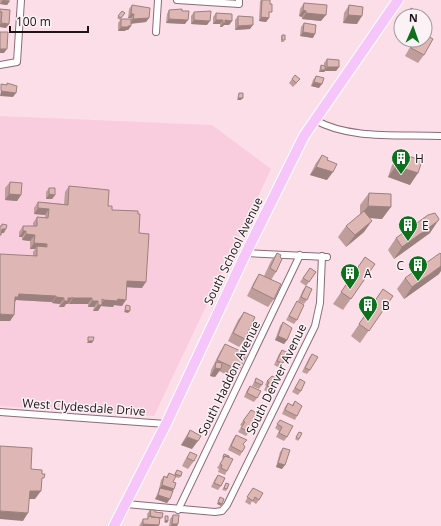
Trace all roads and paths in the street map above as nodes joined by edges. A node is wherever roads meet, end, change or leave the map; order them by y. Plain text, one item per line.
1 (21, 0) edge
2 (158, 0) edge
3 (177, 0) edge
4 (398, 0) edge
5 (239, 2) edge
6 (156, 32) dead end
7 (0, 65) edge
8 (315, 120) junction
9 (441, 136) edge
10 (246, 253) junction
11 (300, 256) junction
12 (0, 412) edge
13 (166, 424) junction
14 (126, 504) junction
15 (178, 510) junction
16 (114, 526) edge

1 - 7 street
2 - 6 street
3 - 5 street
4 - 8 main road, South School Avenue
8 - 9 street
8 - 10 main road, South School Avenue
10 - 11 street
10 - 13 main road, South School Avenue
11 - 15 street, South Haddon Avenue
11 - 15 street, South Denver Avenue
12 - 13 street, West Clydesdale Drive
13 - 14 main road, South School Avenue
14 - 15 street
14 - 16 main road, South School Avenue

